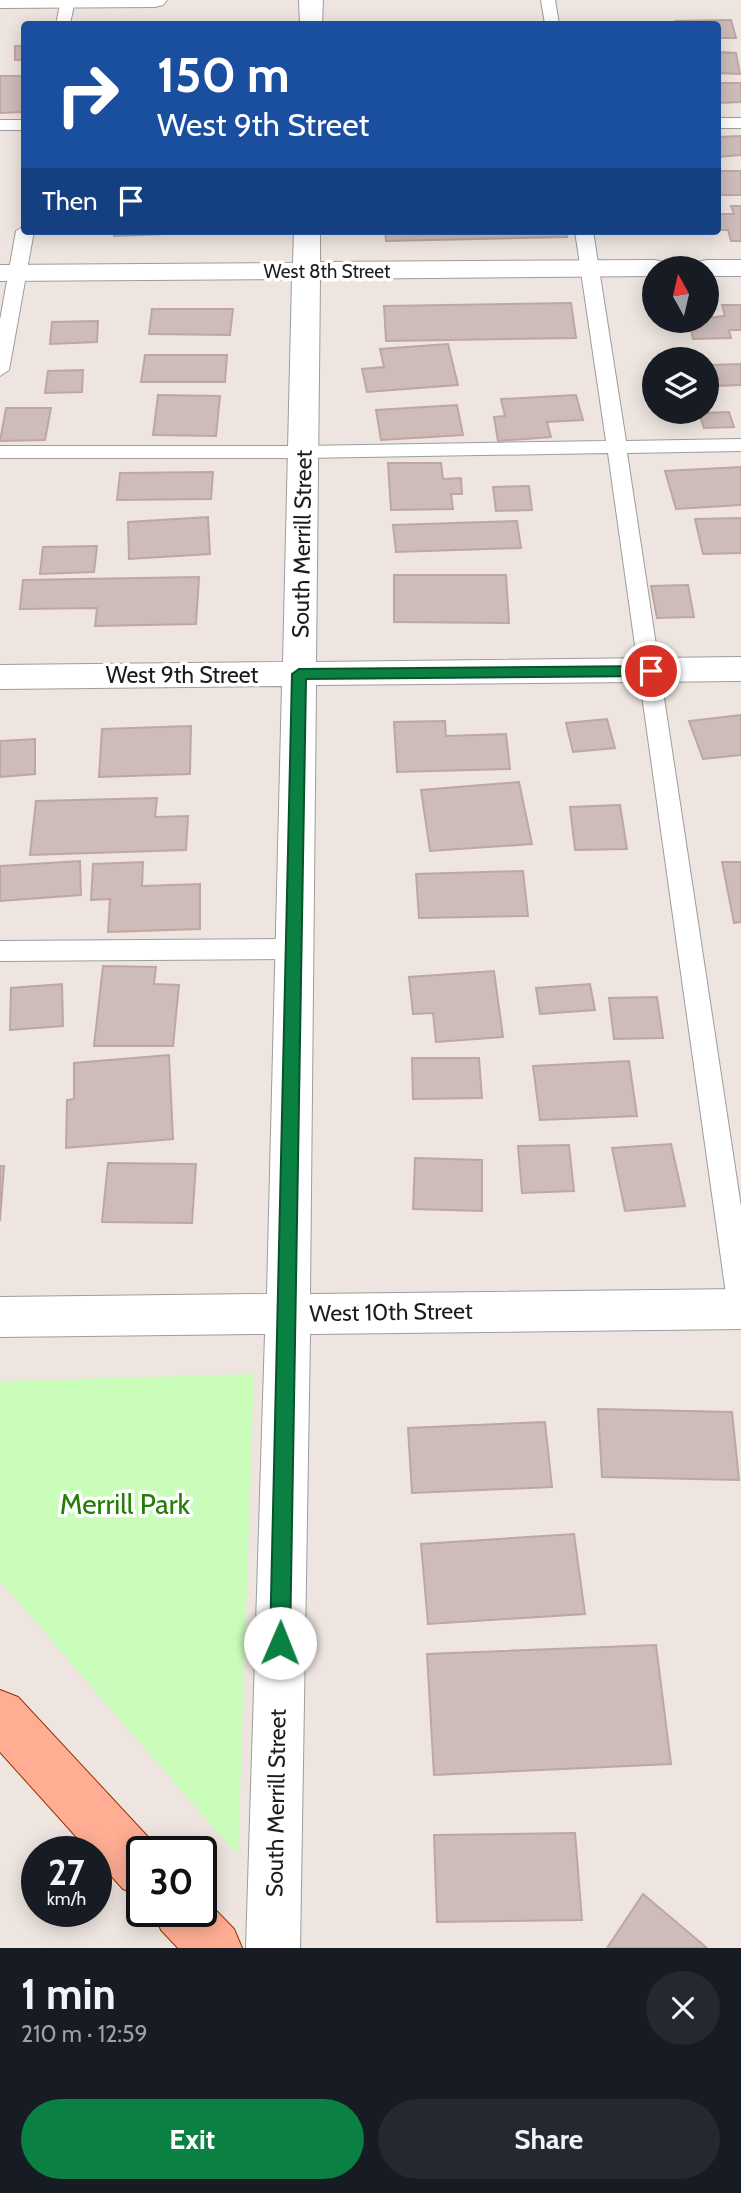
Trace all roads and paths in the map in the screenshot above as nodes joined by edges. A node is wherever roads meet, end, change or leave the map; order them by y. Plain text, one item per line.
1 (68, 0) edge
2 (155, 0) edge
3 (311, 0) edge
4 (548, 0) edge
5 (0, 1) edge
6 (64, 21) edge
7 (311, 21) edge
8 (552, 21) edge
9 (721, 123) edge
10 (741, 123) edge
11 (0, 125) edge
12 (21, 125) edge
13 (23, 235) edge
14 (307, 235) edge
15 (585, 235) edge
16 (642, 268) edge
17 (719, 268) edge
18 (741, 268) edge
19 (589, 269) junction
20 (307, 271) junction
21 (9, 273) edge
22 (0, 370) edge
23 (741, 445) edge
24 (617, 447) junction
25 (0, 452) edge
26 (303, 452) junction
27 (741, 669) edge
28 (651, 671) junction
29 (299, 674) junction
30 (0, 677) edge
31 (295, 949) junction
32 (0, 951) edge
33 (741, 1301) edge
34 (741, 1309) edge
35 (288, 1313) junction
36 (0, 1317) edge
37 (0, 1715) edge
38 (126, 1853) edge
39 (195, 1927) edge
40 (215, 1948) edge
41 (273, 1948) edge

1 - 2 street
1 - 5 street
1 - 6 lane
3 - 7 street
4 - 8 lane
9 - 10 lane
11 - 12 lane
13 - 21 lane
14 - 20 street, South Merrill Street
15 - 19 lane
16 - 19 street, West 8th Street
17 - 18 street
19 - 20 street, West 8th Street
19 - 24 lane
20 - 21 street, West 8th Street
20 - 26 street, South Merrill Street
21 - 22 lane
23 - 24 lane
24 - 26 lane
24 - 28 lane
25 - 26 lane
26 - 29 street, South Merrill Street
27 - 28 street, West 9th Street
28 - 29 street, West 9th Street
28 - 33 lane
29 - 30 street, West 9th Street
29 - 31 street, South Merrill Street
31 - 32 lane
31 - 35 street, South Merrill Street
34 - 35 street, West 10th Street
35 - 36 street, West 10th Street
35 - 41 street, South Merrill Street
37 - 38 main road
39 - 40 main road

